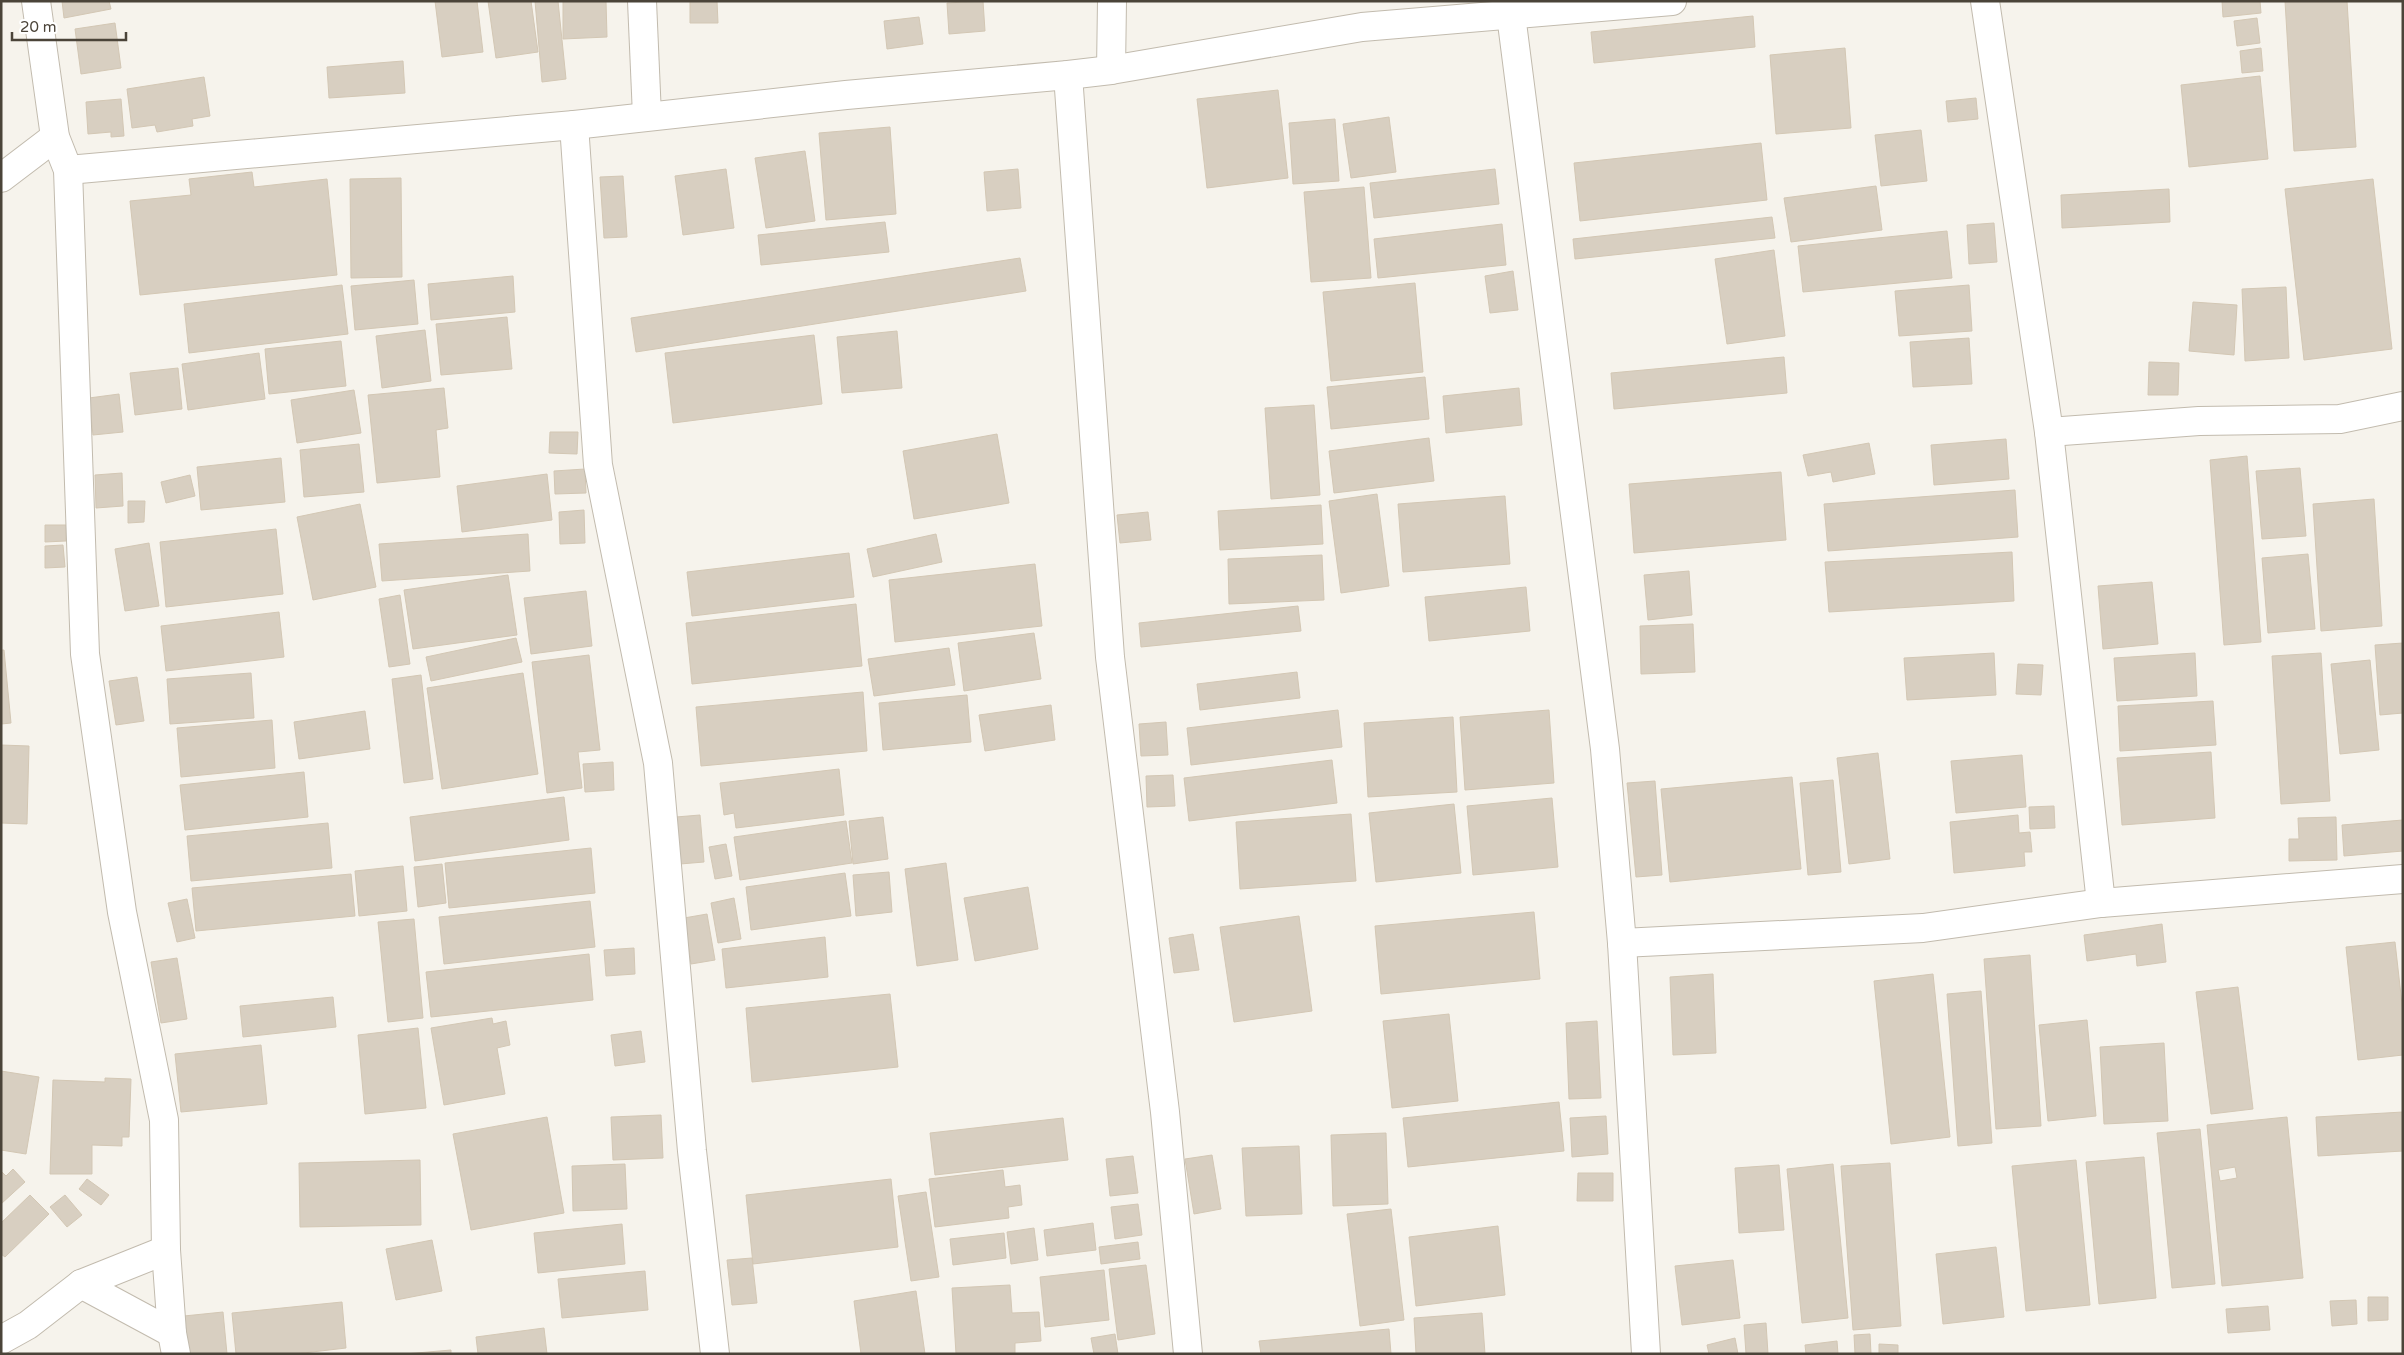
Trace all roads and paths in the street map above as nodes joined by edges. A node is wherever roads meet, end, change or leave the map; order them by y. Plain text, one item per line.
1 (36, 1) edge
2 (642, 1) edge
3 (1112, 1) edge
4 (1672, 1) edge
5 (1985, 1) edge
6 (1511, 8) edge
7 (1111, 70) junction
8 (1068, 75) junction
9 (647, 116) junction
10 (574, 125) junction
11 (55, 136) junction
12 (68, 170) junction
13 (1, 178) edge
14 (2403, 406) edge
15 (2049, 432) junction
16 (2403, 879) edge
17 (2101, 903) junction
18 (1622, 943) junction
19 (166, 1250) junction
20 (81, 1284) junction
21 (1, 1340) edge
22 (174, 1344) edge
23 (715, 1354) edge
24 (1188, 1354) edge
25 (1646, 1354) edge

1 - 11 street
2 - 9 street
3 - 7 street
4 - 6 street
5 - 15 street
6 - 7 street
6 - 18 street
7 - 8 street
8 - 9 street
8 - 24 street
9 - 10 street
10 - 12 street
10 - 23 street
11 - 12 street
11 - 13 street
12 - 19 street
14 - 15 street
15 - 17 street
16 - 17 street
17 - 18 street
18 - 25 street
19 - 20 street
19 - 22 street
20 - 21 street
20 - 22 street

